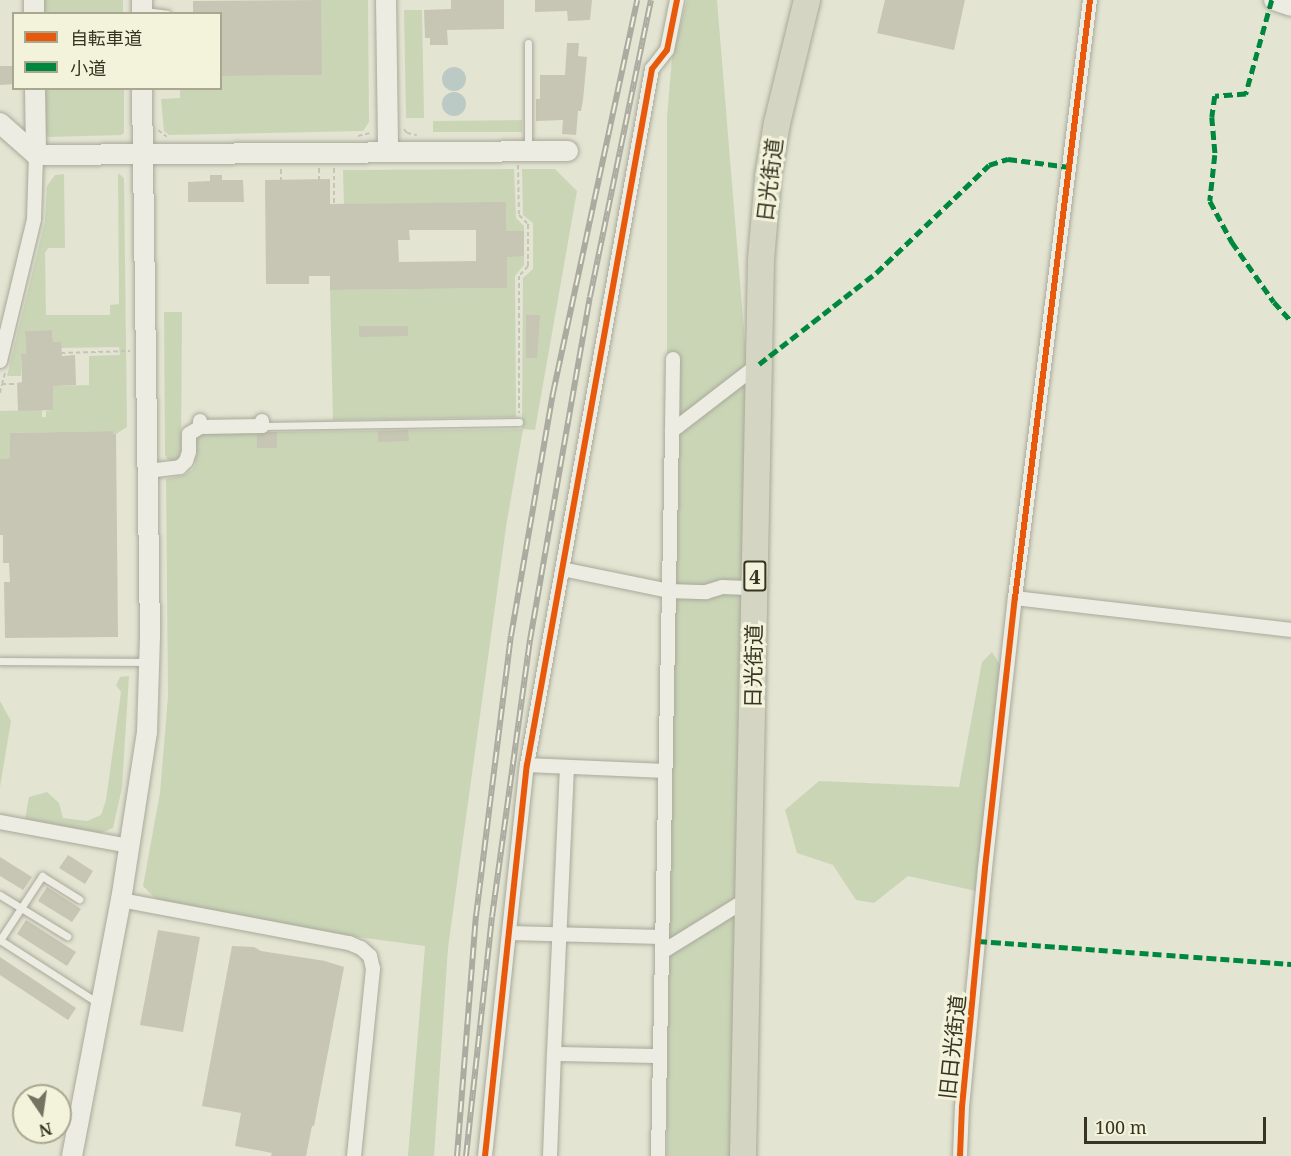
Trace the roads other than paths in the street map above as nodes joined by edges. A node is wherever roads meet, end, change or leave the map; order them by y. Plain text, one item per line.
1 (386, 0) edge
2 (677, 0) edge
3 (807, 0) edge
4 (1090, 0) edge
5 (1274, 0) edge
6 (1291, 6) edge
7 (142, 8) edge
8 (159, 12) edge
9 (528, 43) dead end
10 (35, 90) edge
11 (142, 90) edge
12 (0, 123) edge
13 (388, 150) junction
14 (528, 150) junction
15 (568, 151) dead end
16 (36, 154) junction
17 (143, 154) junction
18 (673, 359) dead end
19 (759, 364) junction
20 (2, 367) edge
21 (519, 422) road end
22 (262, 423) joint
23 (672, 431) junction
24 (148, 471) junction
25 (562, 569) junction
26 (755, 588) junction
27 (669, 591) junction
28 (1015, 598) junction
29 (1291, 630) edge
30 (0, 662) edge
31 (149, 662) junction
32 (527, 765) junction
33 (567, 767) junction
34 (665, 771) junction
35 (0, 822) edge
36 (130, 846) junction
37 (0, 895) edge
38 (79, 898) dead end
39 (749, 898) junction
40 (121, 900) junction
41 (21, 908) junction
42 (509, 933) junction
43 (560, 935) junction
44 (67, 936) dead end
45 (662, 938) junction
46 (0, 940) edge
47 (662, 952) junction
48 (101, 1004) junction
49 (555, 1054) junction
50 (660, 1056) junction
51 (72, 1156) edge
52 (354, 1156) edge
53 (485, 1156) edge
54 (550, 1156) edge
55 (658, 1156) edge
56 (743, 1156) edge
57 (960, 1156) edge

1 - 13 street
2 - 25 street
3 - 19 highway, 日光街道 / 4
4 - 28 street, 旧日光街道
5 - 6 street
7 - 8 lane
9 - 14 lane
10 - 16 street
11 - 17 street
12 - 16 street
13 - 14 street
13 - 17 street
14 - 15 street
16 - 17 street
16 - 20 street
17 - 24 street
18 - 23 street
19 - 23 street
19 - 26 highway, 日光街道 / 4
21 - 22 lane
22 - 24 street
23 - 27 street
24 - 31 street
25 - 27 street
25 - 32 street
26 - 27 street
26 - 39 highway, 日光街道 / 4
27 - 34 street
28 - 29 street
28 - 57 street, 旧日光街道
30 - 31 lane
31 - 36 street
32 - 33 street
32 - 42 street
33 - 34 street
33 - 43 street
34 - 45 street
35 - 36 street
36 - 40 street
37 - 41 lane
38 - 41 lane
39 - 47 street
39 - 56 highway, 日光街道 / 4
40 - 48 street
40 - 52 street
41 - 44 lane
41 - 46 lane
42 - 43 street
42 - 53 street
43 - 45 street
43 - 49 street
45 - 47 street
46 - 48 lane
47 - 50 street
48 - 51 street
49 - 50 street
49 - 54 street
50 - 55 street

